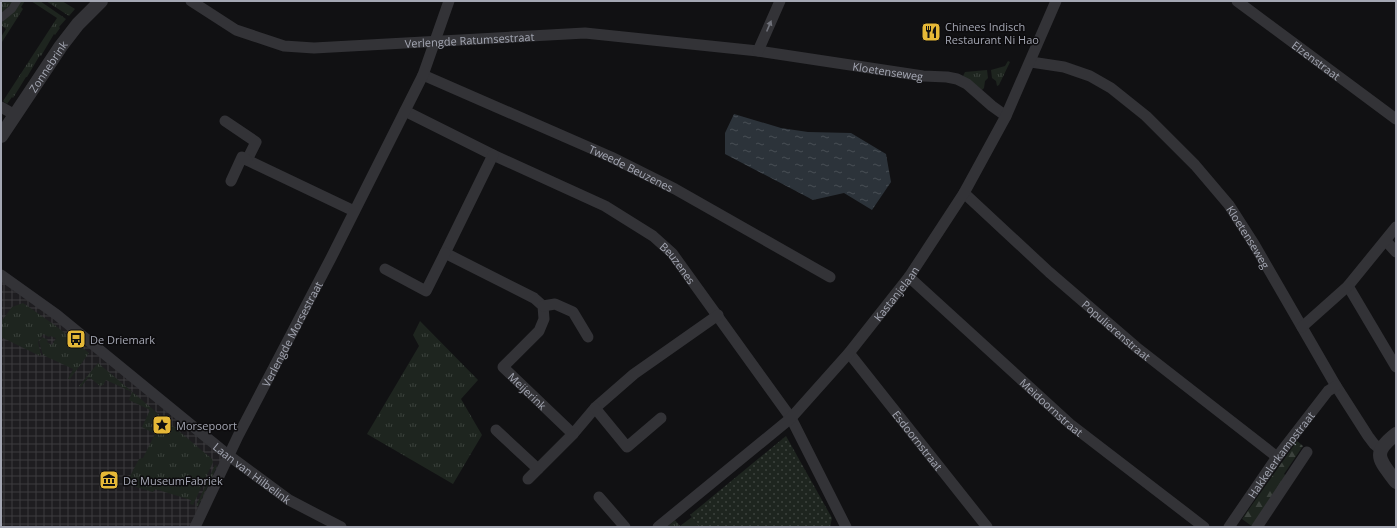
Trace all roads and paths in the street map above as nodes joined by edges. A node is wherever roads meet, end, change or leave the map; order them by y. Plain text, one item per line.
1 (17, 1) edge
2 (101, 1) edge
3 (191, 1) edge
4 (449, 1) edge
5 (780, 1) edge
6 (1056, 1) edge
7 (1237, 1) edge
8 (1, 18) edge
9 (434, 42) junction
10 (758, 51) junction
11 (1031, 62) junction
12 (423, 75) junction
13 (1, 106) edge
14 (405, 111) junction
15 (14, 115) junction
16 (1006, 116) junction
17 (1396, 118) edge
18 (225, 121) dead end
19 (1, 136) edge
20 (493, 155) junction
21 (247, 160) junction
22 (231, 182) dead end
23 (964, 193) junction
24 (354, 211) junction
25 (1396, 227) edge
26 (1386, 241) junction
27 (1396, 252) edge
28 (445, 253) junction
29 (385, 269) dead end
30 (1, 275) edge
31 (830, 277) dead end
32 (909, 277) junction
33 (1348, 286) junction
34 (543, 306) junction
35 (718, 315) junction
36 (1302, 327) junction
37 (588, 337) dead end
38 (849, 353) junction
39 (1396, 367) edge
40 (1336, 386) junction
41 (596, 408) junction
42 (661, 418) dead end
43 (791, 418) junction
44 (496, 430) dead end
45 (572, 434) junction
46 (1396, 434) edge
47 (1380, 449) junction
48 (1307, 452) dead end
49 (228, 455) junction
50 (1277, 456) junction
51 (538, 469) junction
52 (528, 479) dead end
53 (1396, 482) edge
54 (599, 497) dead end
55 (195, 527) edge
56 (341, 527) edge
57 (625, 527) edge
58 (658, 527) edge
59 (846, 527) edge
60 (987, 527) edge
61 (1204, 527) edge
62 (1229, 527) edge
63 (1256, 527) edge

1 - 8 street
2 - 15 street, Zonnebrink
3 - 9 street, Verlengde Ratumsestraat
4 - 9 street, Verlengde Morsestraat
10 -> 5 street
6 - 11 street, Kastanjelaan
7 - 17 street, Elzenstraat
9 - 10 street, Verlengde Ratumsestraat
9 - 12 street, Verlengde Morsestraat
10 - 16 street, Kloetenseweg
11 - 16 street, Kastanjelaan
11 - 36 street, Kloetenseweg
12 - 14 street, Verlengde Morsestraat
12 - 31 street, Tweede Beuzenes
13 - 15 street
14 - 20 street, Beuzenes
14 - 24 street, Verlengde Morsestraat
15 - 19 street, Zonnebrink
16 - 23 street, Kastanjelaan
18 - 21 street
20 - 28 street
20 - 35 street, Beuzenes
21 - 22 street
21 - 24 street
23 - 32 street, Kastanjelaan
23 - 50 street, Populierenstraat
24 - 49 street, Verlengde Morsestraat
25 - 26 street
26 - 27 street
26 - 33 street
28 - 29 street
28 - 34 street
30 - 49 street, Laan van Hilbelink
32 - 38 street, Kastanjelaan
32 - 61 street, Meidoornstraat
33 - 36 street
33 - 39 street
34 - 37 street
34 - 45 street, Meijerink
35 - 41 street
35 - 43 street, Beuzenes
36 - 40 street, Kloetenseweg
38 - 43 street, Kastanjelaan
38 - 60 street, Esdoornstraat
40 - 47 street, Kloetenseweg
40 - 50 street, Hakkelerkampstraat
41 - 42 street
41 - 45 street
43 - 58 street, Kastanjelaan
43 - 59 street, Beuzenes
44 - 51 street
45 - 51 street
46 - 47 street
47 - 53 street, Kloetenseweg
48 - 63 street, Hakkelerkampstraat
49 - 55 street, Verlengde Morsestraat
49 - 56 street, Laan van Hilbelink
50 - 62 street, Hakkelerkampstraat
51 - 52 street
54 - 57 street

